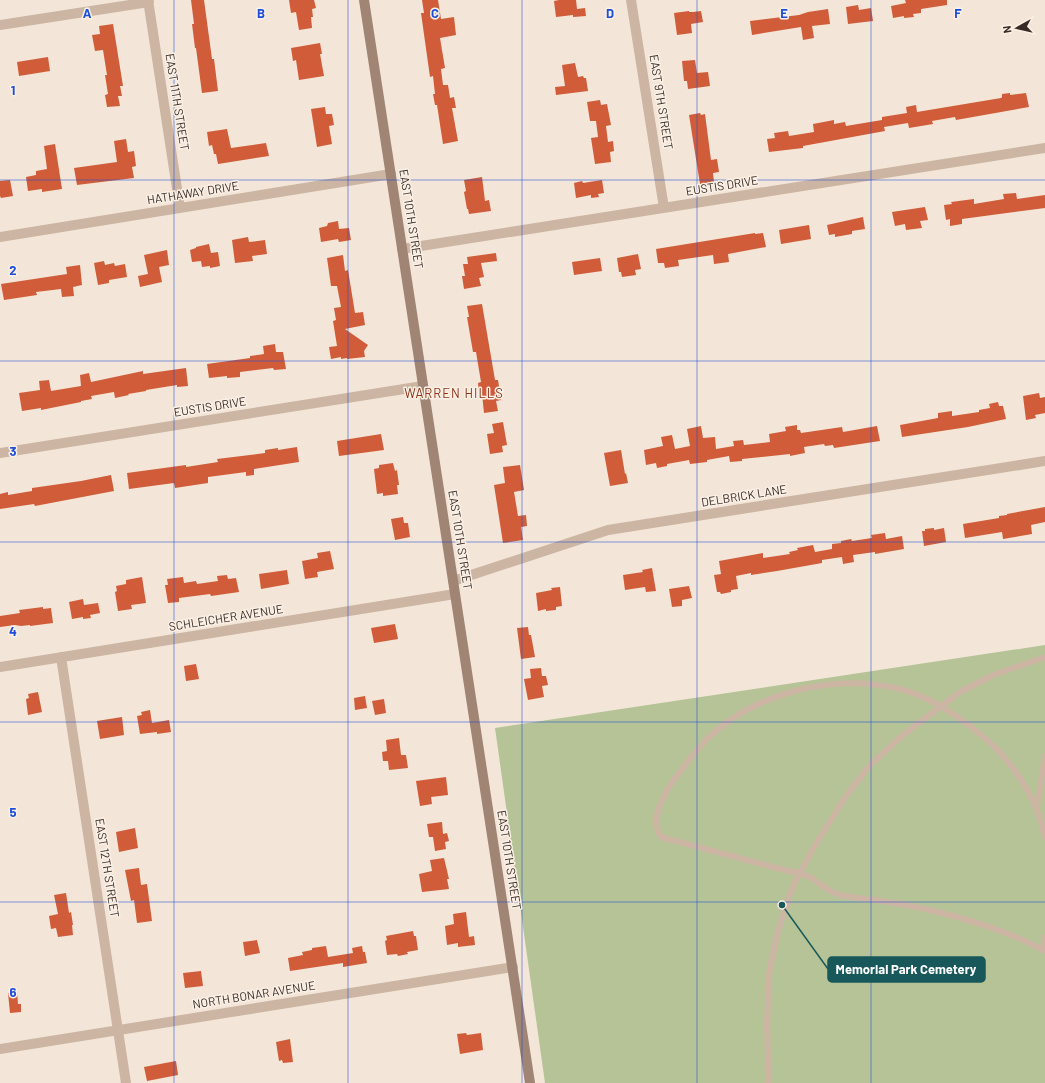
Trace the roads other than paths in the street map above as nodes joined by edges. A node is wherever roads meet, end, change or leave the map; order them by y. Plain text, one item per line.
1 (364, 0) edge
2 (631, 0) edge
3 (148, 1) edge
4 (0, 25) edge
5 (1045, 148) edge
6 (391, 174) junction
7 (180, 208) junction
8 (664, 208) junction
9 (0, 236) edge
10 (402, 249) junction
11 (423, 386) junction
12 (0, 453) edge
13 (1045, 461) edge
14 (453, 581) junction
15 (455, 594) junction
16 (61, 657) junction
17 (1045, 657) edge
18 (0, 667) edge
19 (940, 706) junction
20 (1045, 756) edge
21 (1036, 807) junction
22 (1045, 837) edge
23 (800, 873) junction
24 (1045, 937) edge
25 (1044, 951) edge
26 (513, 967) junction
27 (118, 1030) junction
28 (0, 1049) edge
29 (126, 1083) edge
30 (530, 1083) edge
31 (769, 1083) edge

1 - 6 main road, EAST 10TH STREET
2 - 8 street, EAST 9TH STREET
3 - 4 street
3 - 7 street, EAST 11TH STREET
5 - 8 street, EUSTIS DRIVE
6 - 7 street, HATHAWAY DRIVE
6 - 10 main road, EAST 10TH STREET
7 - 9 street, HATHAWAY DRIVE
8 - 10 street, EUSTIS DRIVE
10 - 11 main road, EAST 10TH STREET
11 - 12 street, EUSTIS DRIVE
11 - 14 main road, EAST 10TH STREET
13 - 14 street, DELBRICK LANE
14 - 15 main road, EAST 10TH STREET
15 - 16 street, SCHLEICHER AVENUE
15 - 26 main road, EAST 10TH STREET
16 - 18 street, SCHLEICHER AVENUE
16 - 27 street, EAST 12TH STREET
17 - 19 lane
19 - 21 lane
19 - 23 lane
19 - 23 lane
20 - 21 lane
21 - 22 lane
23 - 25 lane
23 - 31 lane
24 - 25 lane
26 - 27 street, NORTH BONAR AVENUE
26 - 30 main road, EAST 10TH STREET
27 - 28 street, NORTH BONAR AVENUE
27 - 29 street, EAST 12TH STREET

